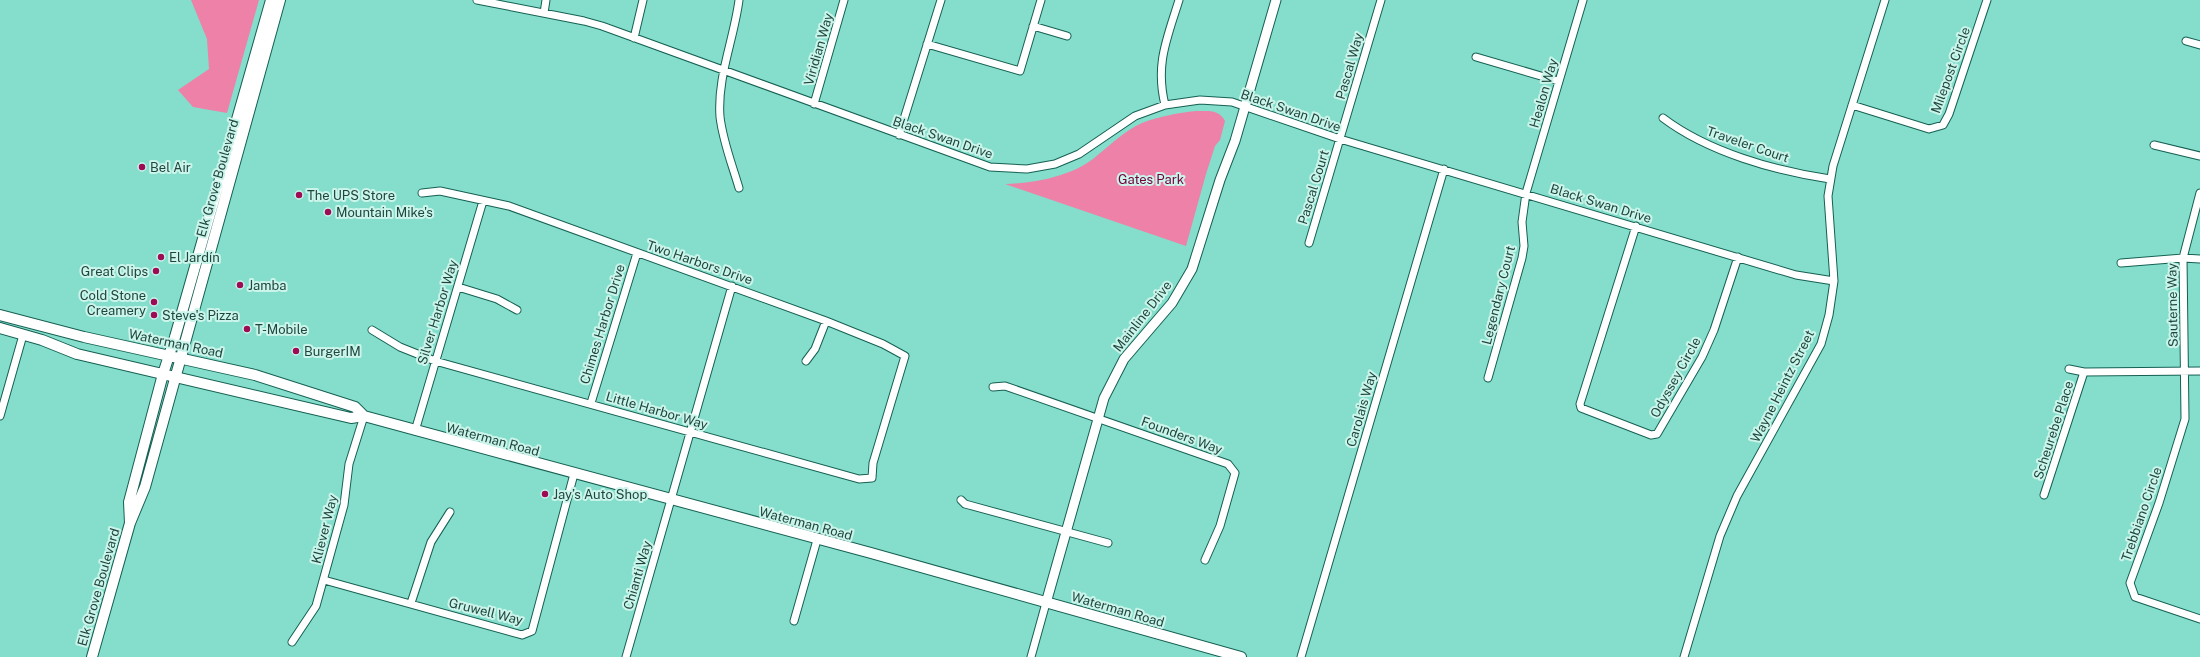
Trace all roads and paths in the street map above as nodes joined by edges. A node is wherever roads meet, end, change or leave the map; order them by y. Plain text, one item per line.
1 (271, 0) edge
2 (280, 0) edge
3 (477, 0) edge
4 (546, 0) edge
5 (643, 0) edge
6 (739, 0) edge
7 (844, 0) edge
8 (941, 0) edge
9 (1041, 0) edge
10 (1178, 0) edge
11 (1276, 0) edge
12 (1381, 0) edge
13 (1583, 0) edge
14 (1885, 0) edge
15 (1987, 0) edge
16 (544, 13) junction
17 (1033, 26) junction
18 (1066, 36) dead end
19 (634, 38) junction
20 (2186, 41) dead end
21 (927, 44) junction
22 (2200, 45) edge
23 (1476, 57) dead end
24 (724, 71) junction
25 (1558, 81) junction
26 (814, 104) junction
27 (1166, 105) junction
28 (1246, 105) junction
29 (1852, 105) junction
30 (1662, 118) dead end
31 (899, 135) junction
32 (1340, 139) junction
33 (2154, 145) dead end
34 (2200, 156) edge
35 (1444, 169) junction
36 (1830, 179) junction
37 (739, 188) dead end
38 (422, 193) dead end
39 (1526, 193) junction
40 (2200, 193) edge
41 (484, 201) junction
42 (1636, 226) junction
43 (1309, 243) dead end
44 (637, 253) junction
45 (1738, 257) junction
46 (2183, 258) junction
47 (2200, 259) edge
48 (2121, 263) dead end
49 (1834, 282) junction
50 (732, 286) junction
51 (458, 287) junction
52 (517, 310) dead end
53 (0, 315) edge
54 (826, 321) junction
55 (0, 322) edge
56 (26, 322) junction
57 (0, 328) edge
58 (372, 330) dead end
59 (23, 335) junction
60 (115, 344) junction
61 (169, 355) junction
62 (181, 358) junction
63 (435, 361) junction
64 (806, 361) dead end
65 (2070, 370) dead end
66 (2186, 370) junction
67 (2200, 371) edge
68 (2084, 372) junction
69 (163, 374) junction
70 (176, 377) junction
71 (1488, 378) dead end
72 (993, 387) dead end
73 (591, 403) junction
74 (1, 406) edge
75 (0, 416) edge
76 (364, 416) junction
77 (1097, 417) junction
78 (415, 431) junction
79 (690, 433) junction
80 (574, 474) junction
81 (872, 478) joint
82 (2044, 494) dead end
83 (670, 500) junction
84 (961, 500) dead end
85 (450, 512) dead end
86 (130, 523) junction
87 (1066, 532) junction
88 (817, 540) junction
89 (1108, 543) dead end
90 (1205, 560) dead end
91 (324, 580) junction
92 (1046, 602) junction
93 (411, 603) junction
94 (2200, 619) edge
95 (794, 621) dead end
96 (292, 642) dead end
97 (92, 657) edge
98 (626, 657) edge
99 (1030, 657) edge
100 (1241, 657) edge
101 (1301, 657) edge
102 (1684, 657) edge

1 - 61 main road, Elk Grove Boulevard
2 - 62 main road, Elk Grove Boulevard
3 - 16 street, Black Swan Drive
4 - 16 street
5 - 19 street
6 - 24 street
7 - 26 street, Viridian Way
8 - 21 street
9 - 17 street
10 - 27 street
11 - 28 street, Mainline Drive
12 - 32 street, Pascal Way
13 - 25 street, Healon Way
14 - 29 street, Wayne Heintz Street
15 - 29 street, Milepost Circle
16 - 19 street, Black Swan Drive
17 - 18 street
17 - 21 street
19 - 24 street, Black Swan Drive
20 - 22 street
21 - 31 street
23 - 25 street
24 - 26 street, Black Swan Drive
24 - 37 street
25 - 39 street, Healon Way
26 - 31 street, Black Swan Drive
27 - 28 street, Black Swan Drive
27 - 31 street, Black Swan Drive
28 - 32 street, Black Swan Drive
28 - 77 street, Mainline Drive
29 - 36 street, Wayne Heintz Street
30 - 36 street, Traveler Court
32 - 35 street, Black Swan Drive
32 - 43 street, Pascal Court
33 - 34 street
35 - 39 street, Black Swan Drive
35 - 101 street, Carolais Way
36 - 49 street, Wayne Heintz Street
38 - 41 street, Two Harbors Drive
39 - 42 street, Black Swan Drive
39 - 71 street, Legendary Court
40 - 46 street, Sauterne Way
41 - 44 street, Two Harbors Drive
41 - 51 street, Silver Harbor Way
42 - 45 street, Black Swan Drive
42 - 45 street, Odyssey Circle
44 - 50 street, Two Harbors Drive
44 - 73 street, Chimes Harbor Drive
45 - 49 street, Black Swan Drive
46 - 47 street
46 - 48 street
46 - 66 street, Sauterne Way
49 - 102 street, Wayne Heintz Street
50 - 54 street, Two Harbors Drive
50 - 79 street, Chianti Way
51 - 52 street
51 - 63 street, Silver Harbor Way
53 - 56 main road, Waterman Road
54 - 64 street
54 - 81 street, Two Harbors Drive
55 - 56 main road
56 - 60 main road, Waterman Road
57 - 59 main road, Waterman Road
58 - 63 street, Little Harbor Way
59 - 60 main road
59 - 69 main road, Waterman Road
59 - 74 street
60 - 61 main road, Waterman Road
61 - 62 main road, Waterman Road
61 - 69 main road, Elk Grove Boulevard
62 - 70 main road, Elk Grove Boulevard
62 - 76 main road, Waterman Road
63 - 73 street, Little Harbor Way
63 - 78 street, Silver Harbor Way
65 - 68 street
66 - 67 street
66 - 68 street
66 - 94 street, Trebbiano Circle
68 - 82 street, Scheurebe Place
69 - 70 main road, Waterman Road
69 - 86 main road, Elk Grove Boulevard
70 - 76 main road, Waterman Road
70 - 86 main road, Elk Grove Boulevard
72 - 77 street
73 - 79 street, Little Harbor Way
74 - 75 street
76 - 78 main road, Waterman Road
76 - 91 street, Kliever Way
77 - 87 street, Mainline Drive
77 - 90 street, Founders Way
78 - 80 main road, Waterman Road
79 - 81 street, Little Harbor Way
79 - 83 street, Chianti Way
80 - 83 main road, Waterman Road
80 - 93 street, Gruwell Way
83 - 88 main road, Waterman Road
83 - 98 street, Chianti Way
84 - 87 street
85 - 93 street
86 - 97 main road, Elk Grove Boulevard
87 - 89 street
87 - 92 street, Mainline Drive
88 - 92 main road, Waterman Road
88 - 95 street
91 - 93 street, Gruwell Way
91 - 96 street, Kliever Way
92 - 99 street
92 - 100 main road, Waterman Road

